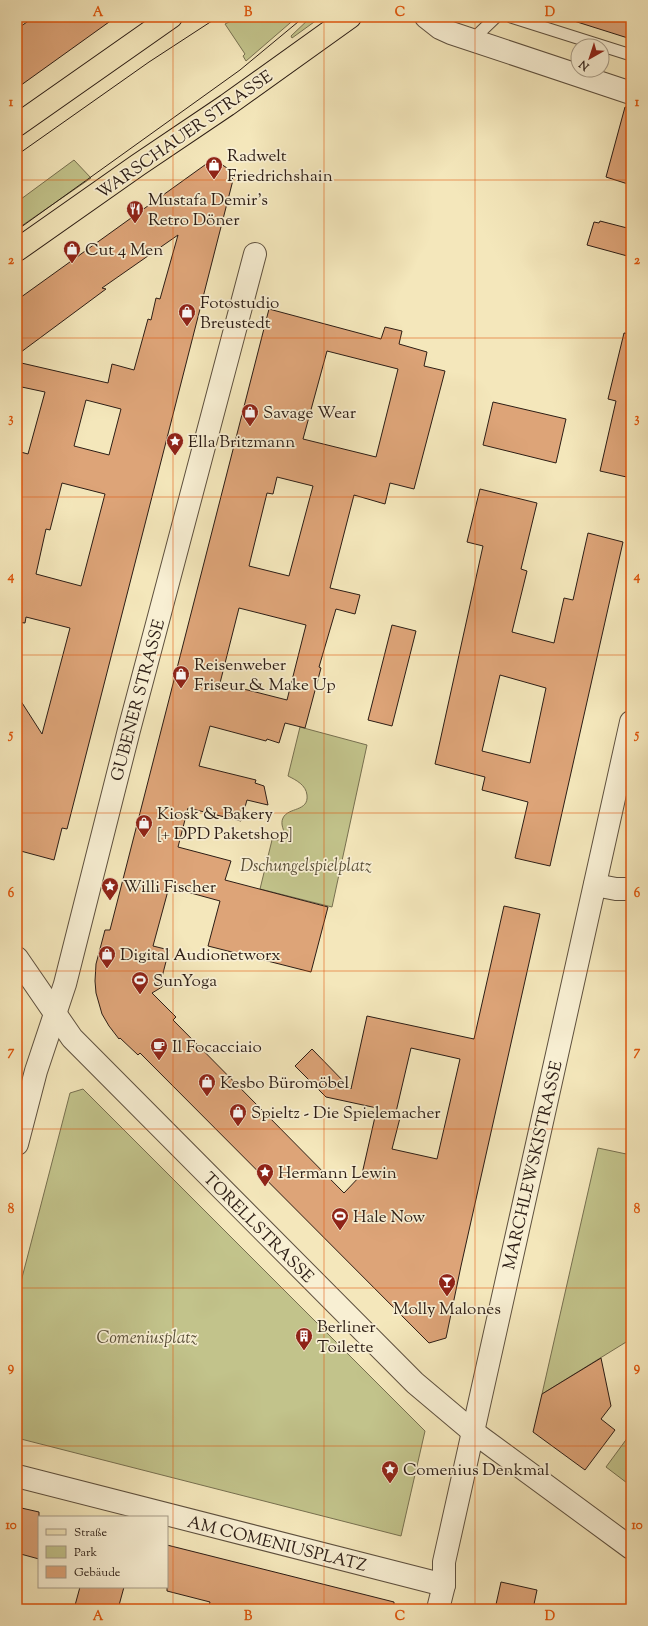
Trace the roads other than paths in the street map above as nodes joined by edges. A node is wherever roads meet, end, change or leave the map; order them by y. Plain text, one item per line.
1 (171, 17) edge
2 (350, 17) edge
3 (426, 17) edge
4 (496, 17) edge
5 (511, 17) edge
6 (472, 40) junction
7 (631, 55) edge
8 (631, 93) edge
9 (17, 126) edge
10 (17, 250) edge
11 (255, 254) dead end
12 (631, 722) edge
13 (595, 885) junction
14 (631, 889) edge
15 (17, 958) edge
16 (55, 1014) junction
17 (17, 1144) edge
18 (472, 1430) junction
19 (17, 1476) edge
20 (631, 1548) edge
21 (444, 1585) junction
22 (438, 1609) edge

1 - 9 main road
2 - 10 main road, WARSCHAUER STRASSE
3 - 6 street
4 - 6 lane
5 - 7 lane
6 - 8 street
11 - 16 street, GUBENER STRASSE
12 - 13 street, MARCHLEWSKISTRASSE
13 - 14 street
13 - 18 street, MARCHLEWSKISTRASSE
15 - 16 street, TORELLSTRASSE
16 - 17 street, GUBENER STRASSE
16 - 18 street, TORELLSTRASSE
18 - 20 street, TORELLSTRASSE
18 - 21 street, MARCHLEWSKISTRASSE
19 - 21 street, AM COMENIUSPLATZ
21 - 22 street, MARCHLEWSKISTRASSE

